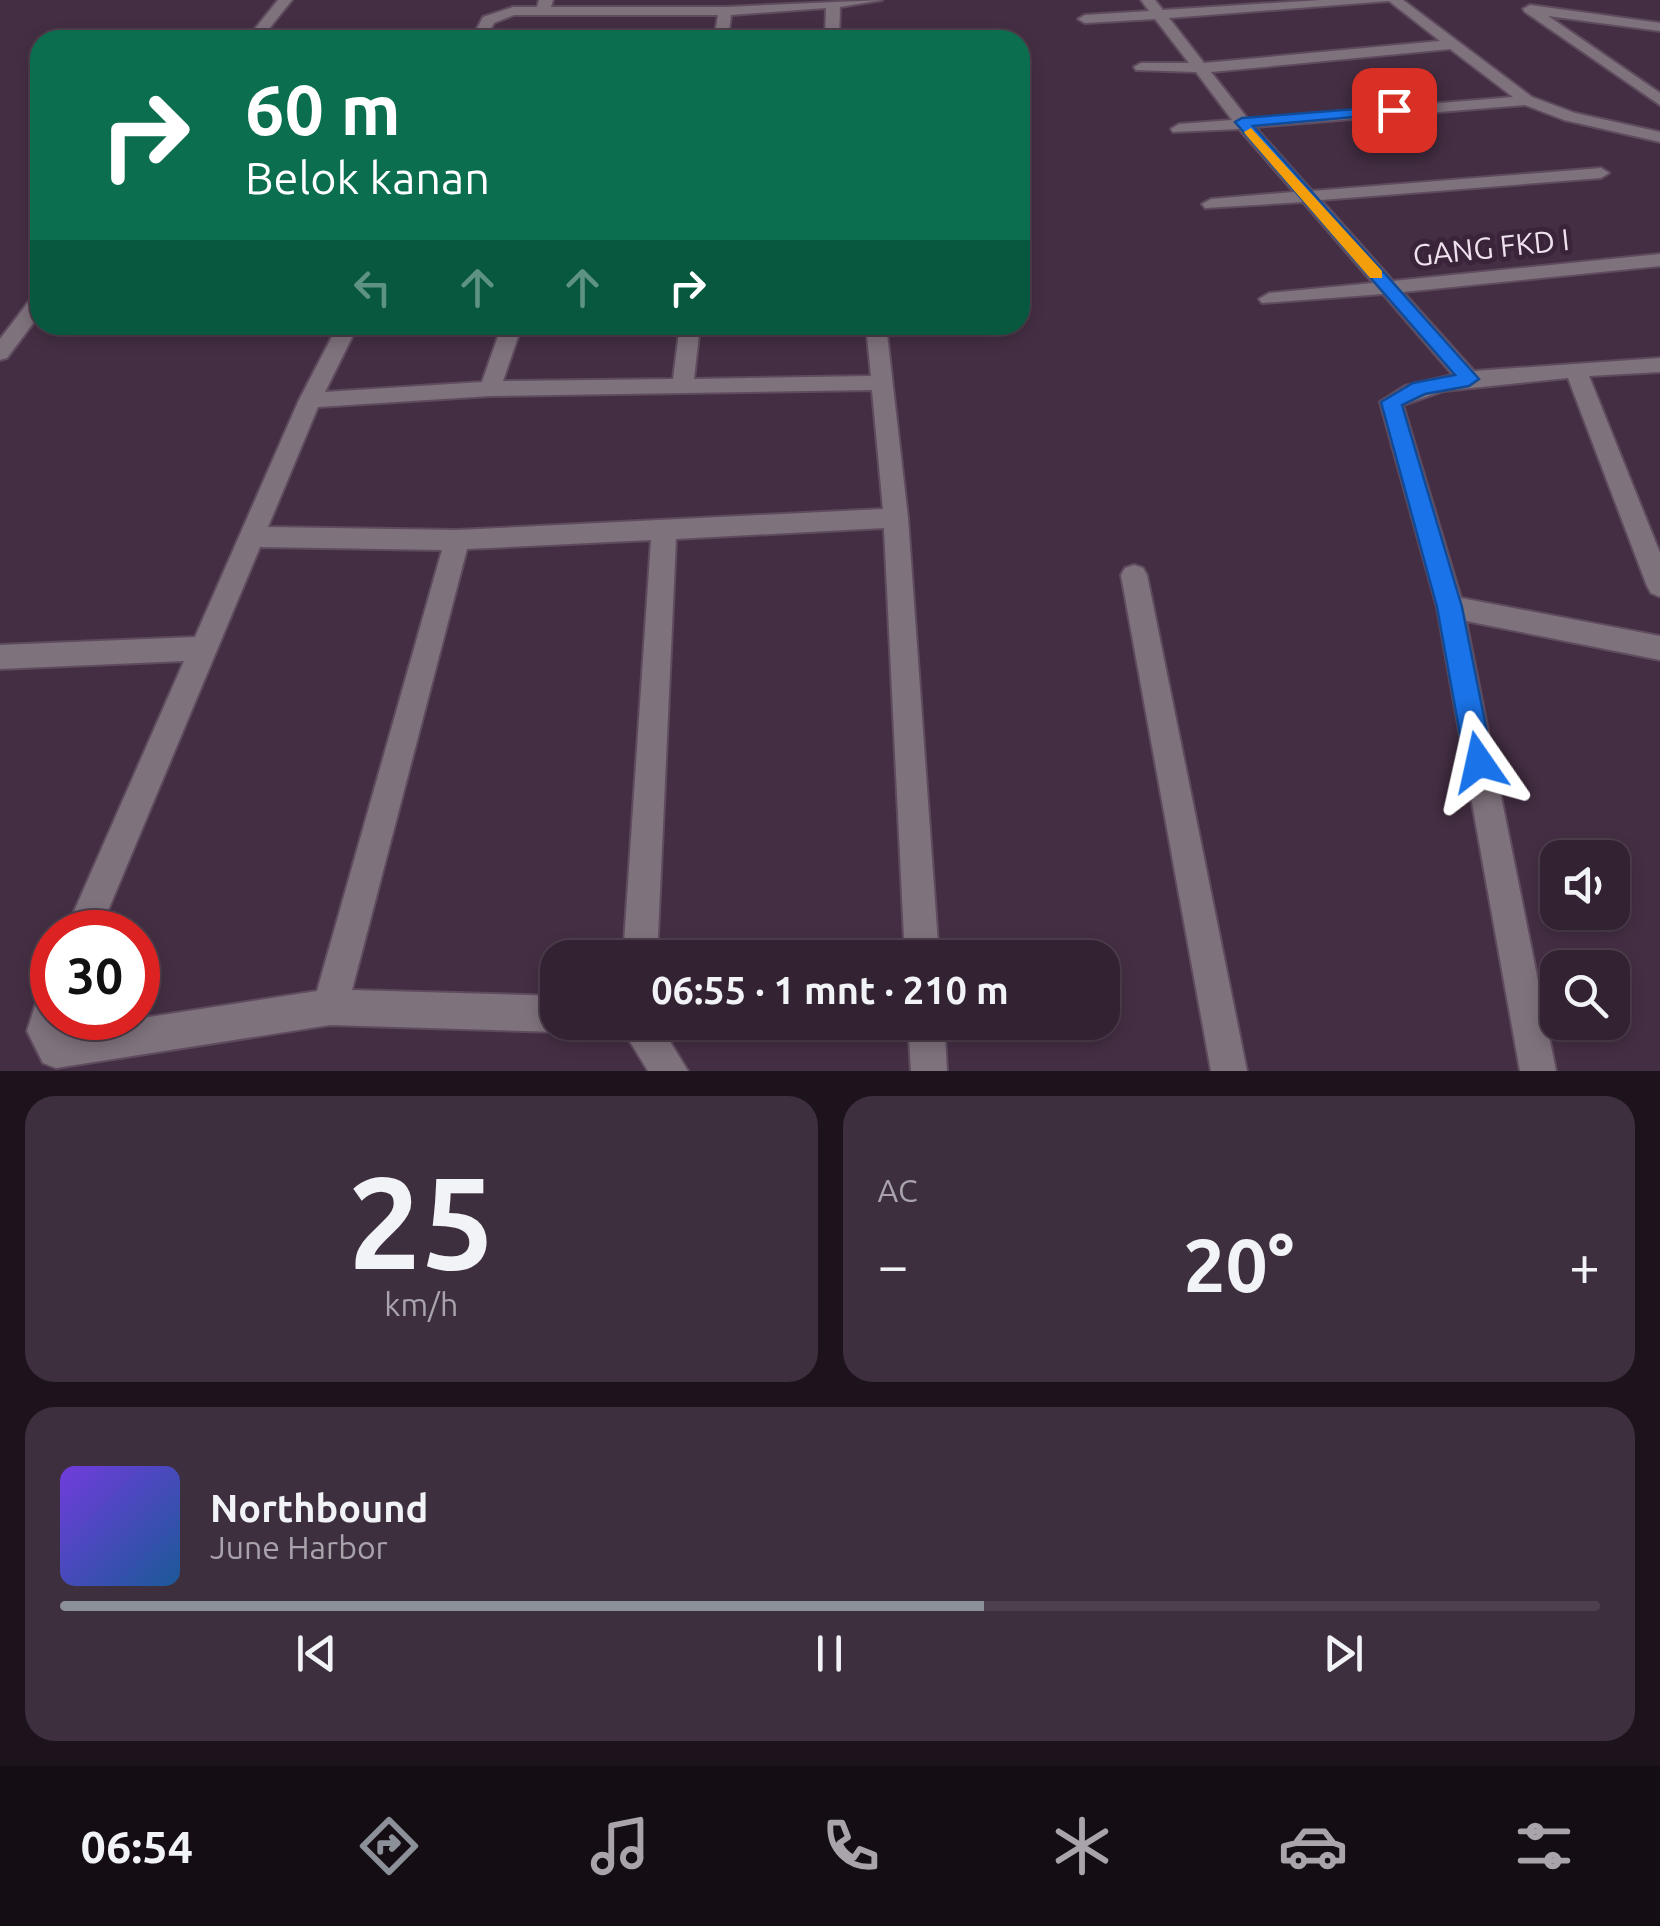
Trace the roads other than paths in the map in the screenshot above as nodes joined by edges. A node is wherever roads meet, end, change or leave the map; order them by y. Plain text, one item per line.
1 (285, 0) edge
2 (875, 0) edge
3 (1148, 0) edge
4 (1383, 0) edge
5 (1396, 0) edge
6 (771, 4) edge
7 (545, 5) edge
8 (833, 5) junction
9 (658, 6) edge
10 (725, 11) junction
11 (1162, 16) junction
12 (1085, 19) dead end
13 (1660, 27) edge
14 (261, 30) edge
15 (483, 30) edge
16 (722, 30) edge
17 (832, 30) edge
18 (1454, 44) junction
19 (1141, 67) dead end
20 (1202, 68) junction
21 (1623, 74) junction
22 (1660, 79) edge
23 (1526, 100) junction
24 (1660, 100) edge
25 (1242, 122) junction
26 (1179, 129) dead end
27 (1660, 137) edge
28 (1601, 173) dead end
29 (1310, 198) junction
30 (1211, 204) dead end
31 (1660, 260) edge
32 (1388, 288) junction
33 (1269, 299) dead end
34 (30, 314) edge
35 (343, 335) edge
36 (509, 335) edge
37 (689, 335) edge
38 (877, 335) edge
39 (0, 354) edge
40 (1660, 365) edge
41 (1577, 373) junction
42 (1469, 379) junction
43 (884, 383) junction
44 (682, 384) junction
45 (490, 390) junction
46 (310, 400) junction
47 (896, 518) junction
48 (664, 530) junction
49 (254, 537) junction
50 (457, 540) junction
51 (1134, 575) dead end
52 (1660, 586) edge
53 (1450, 607) junction
54 (206, 648) junction
55 (1660, 648) edge
56 (0, 657) edge
57 (92, 910) edge
58 (641, 940) edge
59 (921, 940) edge
60 (330, 1007) junction
61 (540, 1013) edge
62 (160, 1034) edge
63 (50, 1040) edge
64 (120, 1040) edge
65 (647, 1040) edge
66 (927, 1040) edge
67 (670, 1071) edge
68 (928, 1071) edge
69 (1229, 1071) edge
70 (1538, 1071) edge

1 - 14 street
2 - 8 street
3 - 11 street
4 - 11 street
5 - 18 street
6 - 8 street
6 - 10 street
7 - 9 street
7 - 15 street
8 - 17 street
9 - 10 street
10 - 16 street
11 - 12 street
11 - 20 street
13 - 21 street
18 - 20 street
18 - 23 street
19 - 20 street
20 - 25 street
21 - 22 street
21 - 24 street
23 - 25 street
23 - 27 street
25 - 26 street
25 - 29 street
28 - 29 street
29 - 30 street
29 - 32 street
31 - 32 street, GANG FKD I
32 - 33 street, GANG FKD I
32 - 42 street
34 - 39 street
35 - 46 street
36 - 45 street
37 - 44 street
38 - 43 street
40 - 41 street
41 - 42 street
41 - 52 street
42 - 53 street
43 - 44 street
43 - 47 street
44 - 45 street
45 - 46 street
46 - 49 street
47 - 48 street
47 - 59 street
48 - 50 street
48 - 58 street
49 - 50 street
49 - 54 street
50 - 60 street
51 - 69 street
53 - 55 street
53 - 70 street
54 - 56 street
54 - 57 street
60 - 61 street
60 - 62 street
63 - 64 street
65 - 67 street
66 - 68 street

